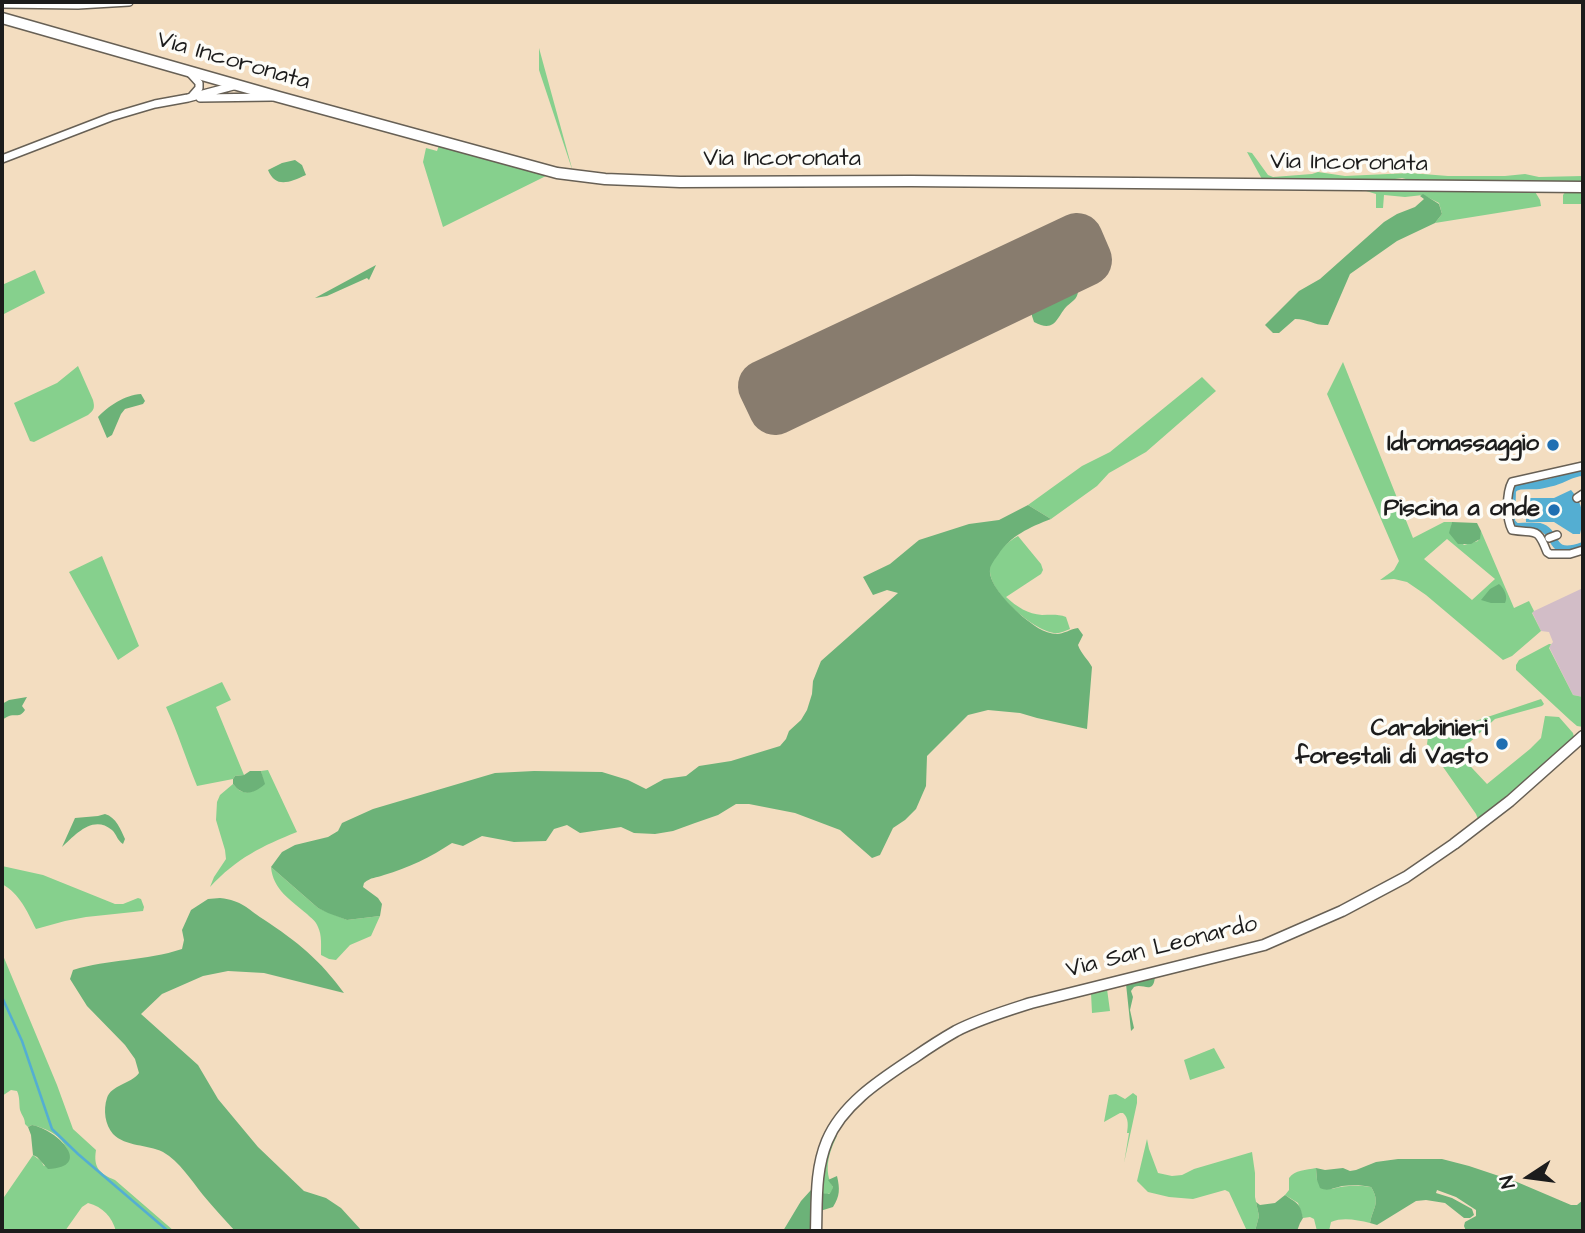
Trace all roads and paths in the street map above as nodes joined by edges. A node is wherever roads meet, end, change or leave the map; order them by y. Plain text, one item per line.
1 (129, 2) edge
2 (2, 4) edge
3 (2, 18) edge
4 (189, 72) junction
5 (237, 85) junction
6 (279, 97) junction
7 (188, 98) junction
8 (218, 98) junction
9 (2, 159) edge
10 (1583, 187) edge
11 (1583, 466) edge
12 (1557, 535) dead end
13 (1549, 538) dead end
14 (1583, 550) edge
15 (1583, 736) edge
16 (816, 1231) edge

1 - 2 street
3 - 4 main road, Via Incoronata
4 - 5 main road, Via Incoronata
4 - 7 street
5 - 6 main road, Via Incoronata
5 - 7 street
5 - 8 street
6 - 8 street
6 - 10 main road, Via Incoronata
7 - 8 street
7 - 9 street
11 - 14 street
12 - 13 street
15 - 16 main road, Via San Leonardo

